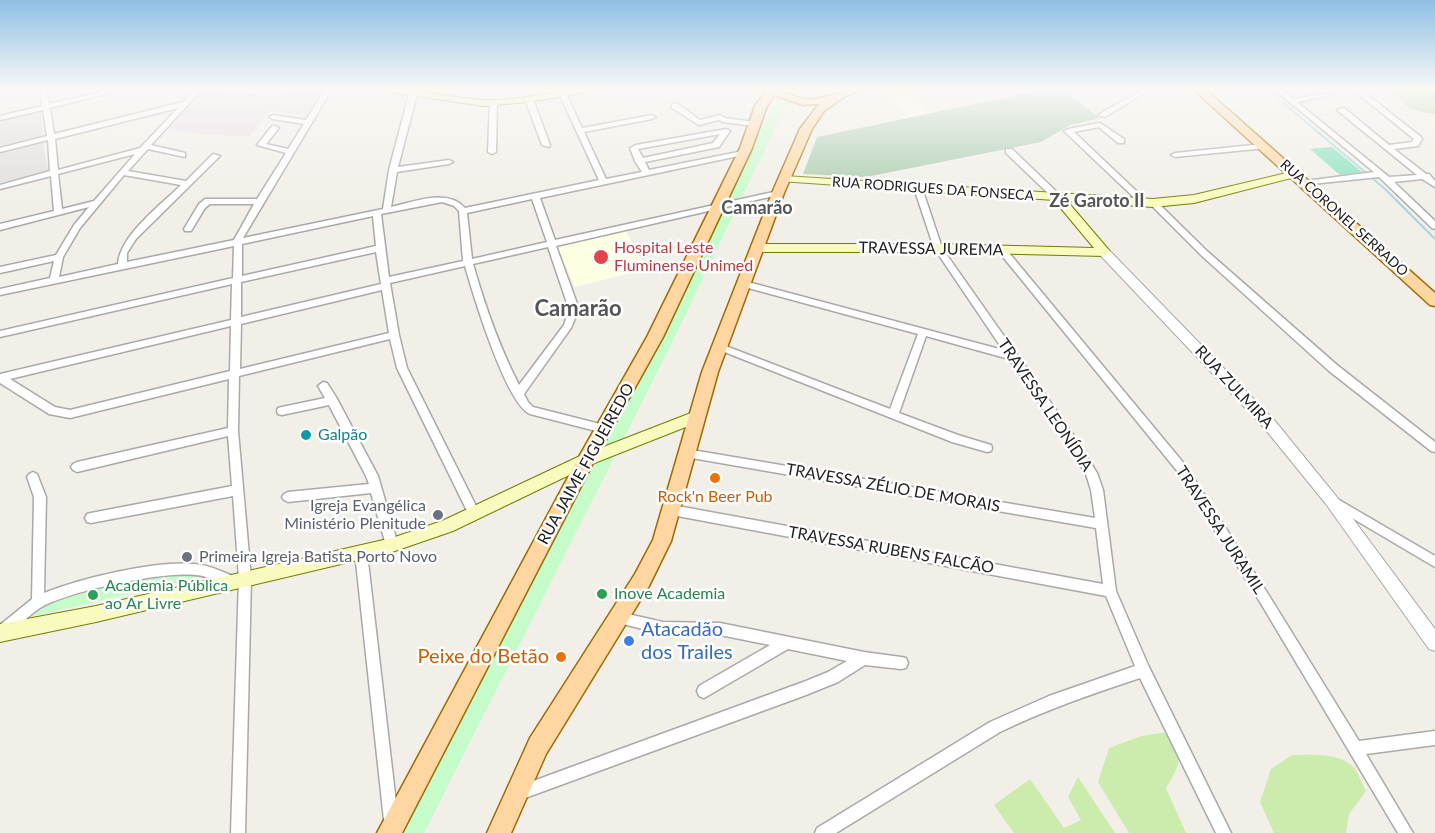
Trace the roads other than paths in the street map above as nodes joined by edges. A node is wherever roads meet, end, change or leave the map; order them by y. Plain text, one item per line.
1 (50, 128) edge
2 (88, 128) edge
3 (163, 128) edge
4 (274, 128) dead end
5 (306, 128) edge
6 (404, 128) edge
7 (492, 128) edge
8 (540, 128) edge
9 (578, 128) edge
10 (595, 128) edge
11 (753, 128) edge
12 (1085, 128) edge
13 (1104, 128) edge
14 (1242, 128) edge
15 (1321, 128) edge
16 (1365, 128) edge
17 (1404, 128) edge
18 (806, 129) edge
19 (579, 131) junction
20 (51, 137) junction
21 (663, 141) junction
22 (1122, 141) dead end
23 (546, 145) dead end
24 (1263, 146) junction
25 (1390, 147) junction
26 (144, 148) junction
27 (0, 150) edge
28 (1009, 151) dead end
29 (291, 152) junction
30 (492, 152) dead end
31 (743, 153) junction
32 (182, 154) dead end
33 (671, 154) junction
34 (1175, 155) dead end
35 (216, 156) dead end
36 (639, 161) junction
37 (449, 162) dead end
38 (393, 170) junction
39 (123, 172) junction
40 (646, 172) junction
41 (54, 173) junction
42 (1373, 175) junction
43 (1426, 176) junction
44 (784, 179) junction
45 (1300, 179) junction
46 (1388, 180) junction
47 (603, 181) junction
48 (188, 184) junction
49 (1435, 185) edge
50 (0, 187) edge
51 (918, 188) junction
52 (778, 193) junction
53 (535, 196) junction
54 (1058, 198) junction
55 (261, 202) junction
56 (96, 203) junction
57 (1149, 203) junction
58 (718, 205) junction
59 (382, 211) junction
60 (463, 211) junction
61 (58, 212) junction
62 (1435, 226) edge
63 (0, 227) edge
64 (188, 229) dead end
65 (238, 241) junction
66 (551, 244) junction
67 (380, 248) junction
68 (757, 248) junction
69 (938, 248) junction
70 (1002, 250) junction
71 (1104, 252) junction
72 (59, 258) junction
73 (468, 262) junction
74 (122, 265) junction
75 (0, 270) edge
76 (54, 280) junction
77 (238, 281) junction
78 (386, 284) junction
79 (744, 284) junction
80 (0, 292) edge
81 (1435, 301) edge
82 (237, 323) junction
83 (922, 332) junction
84 (0, 334) edge
85 (394, 335) junction
86 (720, 347) junction
87 (1013, 357) junction
88 (235, 373) junction
89 (0, 378) edge
90 (323, 386) dead end
91 (519, 393) junction
92 (332, 400) junction
93 (282, 411) dead end
94 (893, 415) junction
95 (696, 417) junction
96 (604, 429) junction
97 (233, 431) junction
98 (987, 448) dead end
99 (1435, 448) edge
100 (686, 453) junction
101 (586, 460) junction
102 (77, 467) dead end
103 (33, 477) dead end
104 (372, 478) junction
105 (237, 490) junction
106 (288, 497) dead end
107 (1331, 500) junction
108 (672, 510) junction
109 (474, 514) junction
110 (91, 518) dead end
111 (1100, 524) junction
112 (392, 545) junction
113 (361, 552) junction
114 (1435, 562) edge
115 (238, 580) junction
116 (1110, 591) junction
117 (38, 603) junction
118 (619, 618) junction
119 (0, 633) edge
120 (788, 642) junction
121 (1435, 643) edge
122 (864, 658) junction
123 (901, 663) dead end
124 (1143, 670) junction
125 (704, 691) dead end
126 (1435, 738) edge
127 (1354, 749) junction
128 (514, 795) junction
129 (390, 830) edge
130 (238, 833) edge
131 (499, 833) edge
132 (822, 833) edge
133 (1224, 833) edge
134 (1406, 833) edge

1 - 20 street
2 - 20 street
3 - 26 street
4 - 29 street
5 - 29 street
6 - 38 street
7 - 30 street
8 - 23 street
9 - 19 street
10 - 19 street
11 - 31 main road, RUA JAIME FIGUEIREDO
12 - 57 street
13 - 22 street
14 - 24 main road, RUA CORONEL SERRADO
15 - 42 street
16 - 25 street
17 - 25 street
18 - 44 main road
19 - 47 street
20 - 27 street
20 - 41 street
21 - 33 street
21 - 33 street
21 - 36 street
24 - 34 street
24 - 45 main road, RUA CORONEL SERRADO
25 - 43 street
26 - 32 street
26 - 39 street
26 - 41 street
28 - 54 street, RUA ZULMIRA
29 - 55 street
31 - 40 street
31 - 58 main road, RUA JAIME FIGUEIREDO
33 - 36 street
35 - 48 street
36 - 40 street
37 - 38 street
38 - 59 street
39 - 48 street
39 - 56 street
40 - 47 street
41 - 50 street
41 - 61 street
42 - 45 street
42 - 46 street
43 - 46 street
43 - 49 street
44 - 51 main road, RUA RODRIGUES DA FONSECA
44 - 52 main road
45 - 57 main road, RUA RODRIGUES DA FONSECA
45 - 81 main road, RUA CORONEL SERRADO
46 - 62 street
47 - 53 street
48 - 74 street
51 - 54 main road, RUA RODRIGUES DA FONSECA
51 - 69 street, TRAVESSA LEONÍDIA
52 - 58 street
52 - 68 main road
53 - 60 street
53 - 66 street
54 - 57 main road, RUA RODRIGUES DA FONSECA
54 - 71 main road, RUA ZULMIRA
55 - 64 street
55 - 65 street
56 - 61 street
56 - 72 street
57 - 99 street
58 - 66 street
58 - 96 main road, RUA JAIME FIGUEIREDO
59 - 60 street
59 - 65 street
59 - 67 street
60 - 73 street
61 - 63 street
65 - 74 street
65 - 77 street
66 - 73 street
66 - 91 street
67 - 77 street
67 - 78 street
68 - 69 main road, TRAVESSA JUREMA
68 - 79 main road
69 - 70 main road, TRAVESSA JUREMA
69 - 87 street, TRAVESSA LEONÍDIA
70 - 71 main road, TRAVESSA JUREMA
70 - 127 street, TRAVESSA JURAMIL
71 - 107 street, RUA ZULMIRA
72 - 75 street
72 - 76 street
73 - 78 street
73 - 91 street
74 - 76 street
76 - 80 street
77 - 82 street
77 - 84 street
78 - 82 street
78 - 85 street
79 - 83 street
79 - 86 main road
82 - 88 street
82 - 89 street
83 - 87 street
83 - 94 street
85 - 88 street
85 - 109 street
86 - 94 street
86 - 95 main road
87 - 111 street, TRAVESSA LEONÍDIA
88 - 89 street
88 - 97 street
90 - 92 street
91 - 96 street
92 - 93 street
92 - 104 street
94 - 98 street
95 - 100 main road
95 - 101 main road
96 - 101 main road, RUA JAIME FIGUEIREDO
97 - 102 street
97 - 105 street
100 - 108 main road
100 - 111 street, TRAVESSA ZÉLIO DE MORAIS
101 - 109 main road
101 - 129 main road, RUA JAIME FIGUEIREDO
103 - 117 street
104 - 106 street
104 - 112 street
105 - 110 street
105 - 115 street
107 - 114 street
107 - 121 street, RUA ZULMIRA
108 - 116 street, TRAVESSA RUBENS FALCÃO
108 - 118 main road
109 - 112 main road
111 - 116 street, TRAVESSA LEONÍDIA
112 - 113 main road
113 - 115 main road
113 - 129 street
115 - 117 street
115 - 119 main road
115 - 130 street
116 - 124 street, TRAVESSA LEONÍDIA
117 - 119 street
118 - 120 street
118 - 128 main road
120 - 122 street
120 - 125 street
122 - 123 street
122 - 128 street
124 - 132 street
124 - 133 street, TRAVESSA LEONÍDIA
126 - 127 street
127 - 134 street, TRAVESSA JURAMIL
128 - 131 main road

